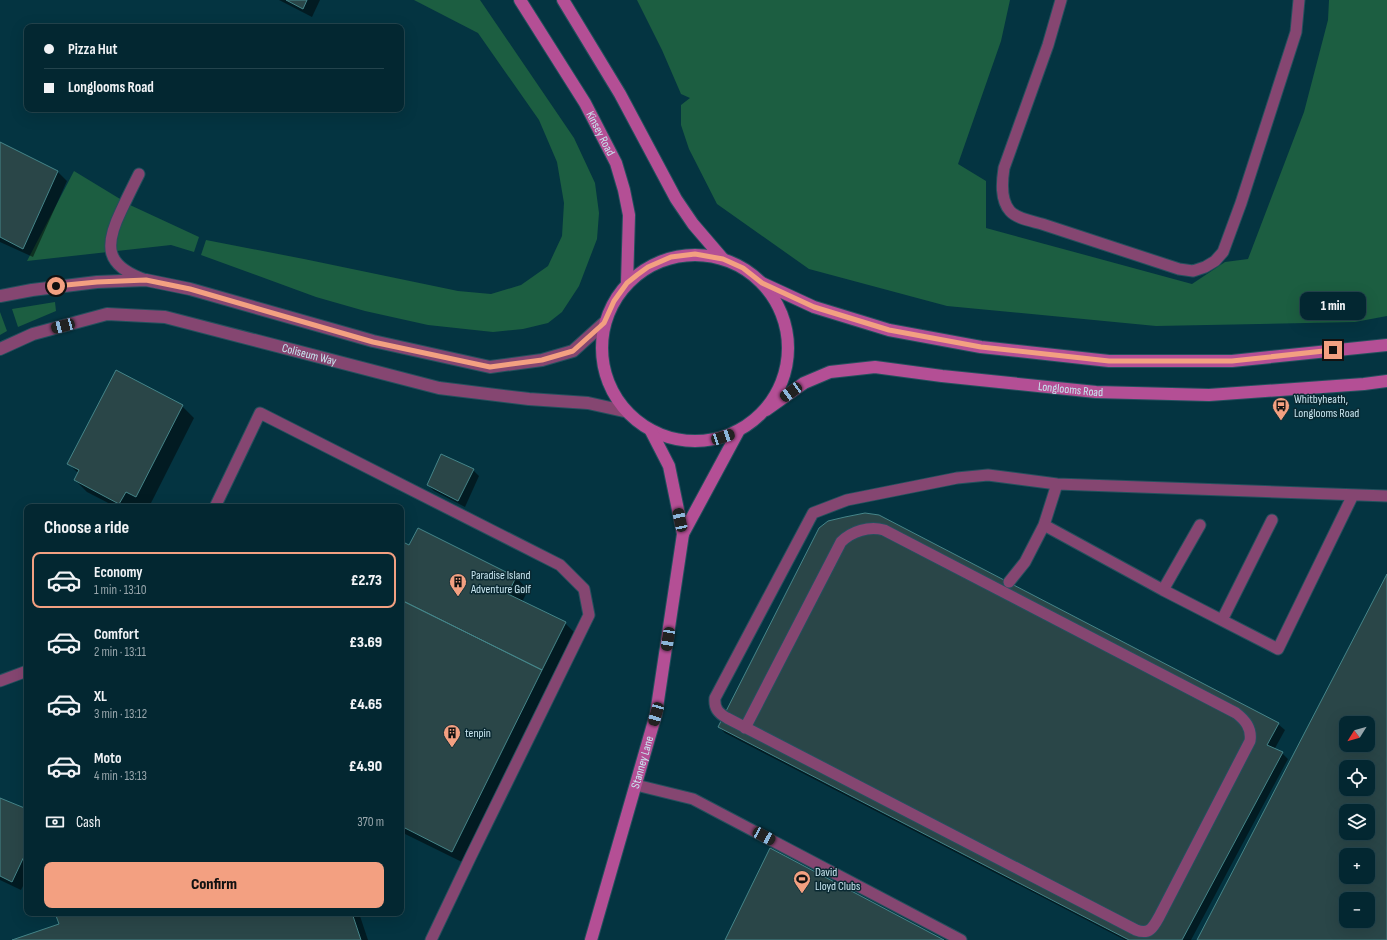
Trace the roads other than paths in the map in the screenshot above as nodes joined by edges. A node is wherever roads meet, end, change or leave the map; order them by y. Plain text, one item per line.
1 (520, 0) edge
2 (562, 0) edge
3 (1061, 0) edge
4 (1299, 0) edge
5 (139, 174) dead end
6 (723, 259) junction
7 (146, 280) junction
8 (627, 283) junction
9 (762, 283) junction
10 (0, 296) edge
11 (604, 323) junction
12 (1387, 345) edge
13 (0, 349) edge
14 (1387, 381) edge
15 (766, 410) junction
16 (624, 411) junction
17 (651, 432) junction
18 (738, 432) junction
19 (1057, 484) junction
20 (1353, 495) junction
21 (1387, 496) edge
22 (216, 504) edge
23 (1272, 520) dead end
24 (1044, 525) junction
25 (1200, 525) dead end
26 (683, 534) junction
27 (1009, 582) dead end
28 (1163, 590) junction
29 (1222, 620) junction
30 (24, 672) edge
31 (0, 681) edge
32 (745, 728) junction
33 (636, 786) junction
34 (431, 940) edge
35 (591, 940) edge
36 (961, 940) edge

1 - 8 main road, Kinsey Road
2 - 6 main road
3 - 4 lane
5 - 7 lane
6 - 8 main road
6 - 9 main road
7 - 10 street
7 - 11 street
8 - 11 main road
9 - 12 main road
9 - 15 main road
11 - 16 main road
13 - 16 street, Coliseum Way
14 - 15 main road, Longlooms Road
15 - 18 main road
16 - 17 main road
17 - 18 main road
17 - 26 main road, Stanney Lane
18 - 26 main road, Stanney Lane
19 - 20 lane
19 - 24 lane
19 - 32 lane
20 - 21 lane
20 - 29 lane
22 - 34 lane
23 - 29 lane
24 - 27 lane
24 - 28 lane
25 - 28 lane
26 - 33 main road, Stanney Lane
28 - 29 lane
30 - 31 lane
32 - 32 lane
33 - 35 main road, Stanney Lane
33 - 36 lane

